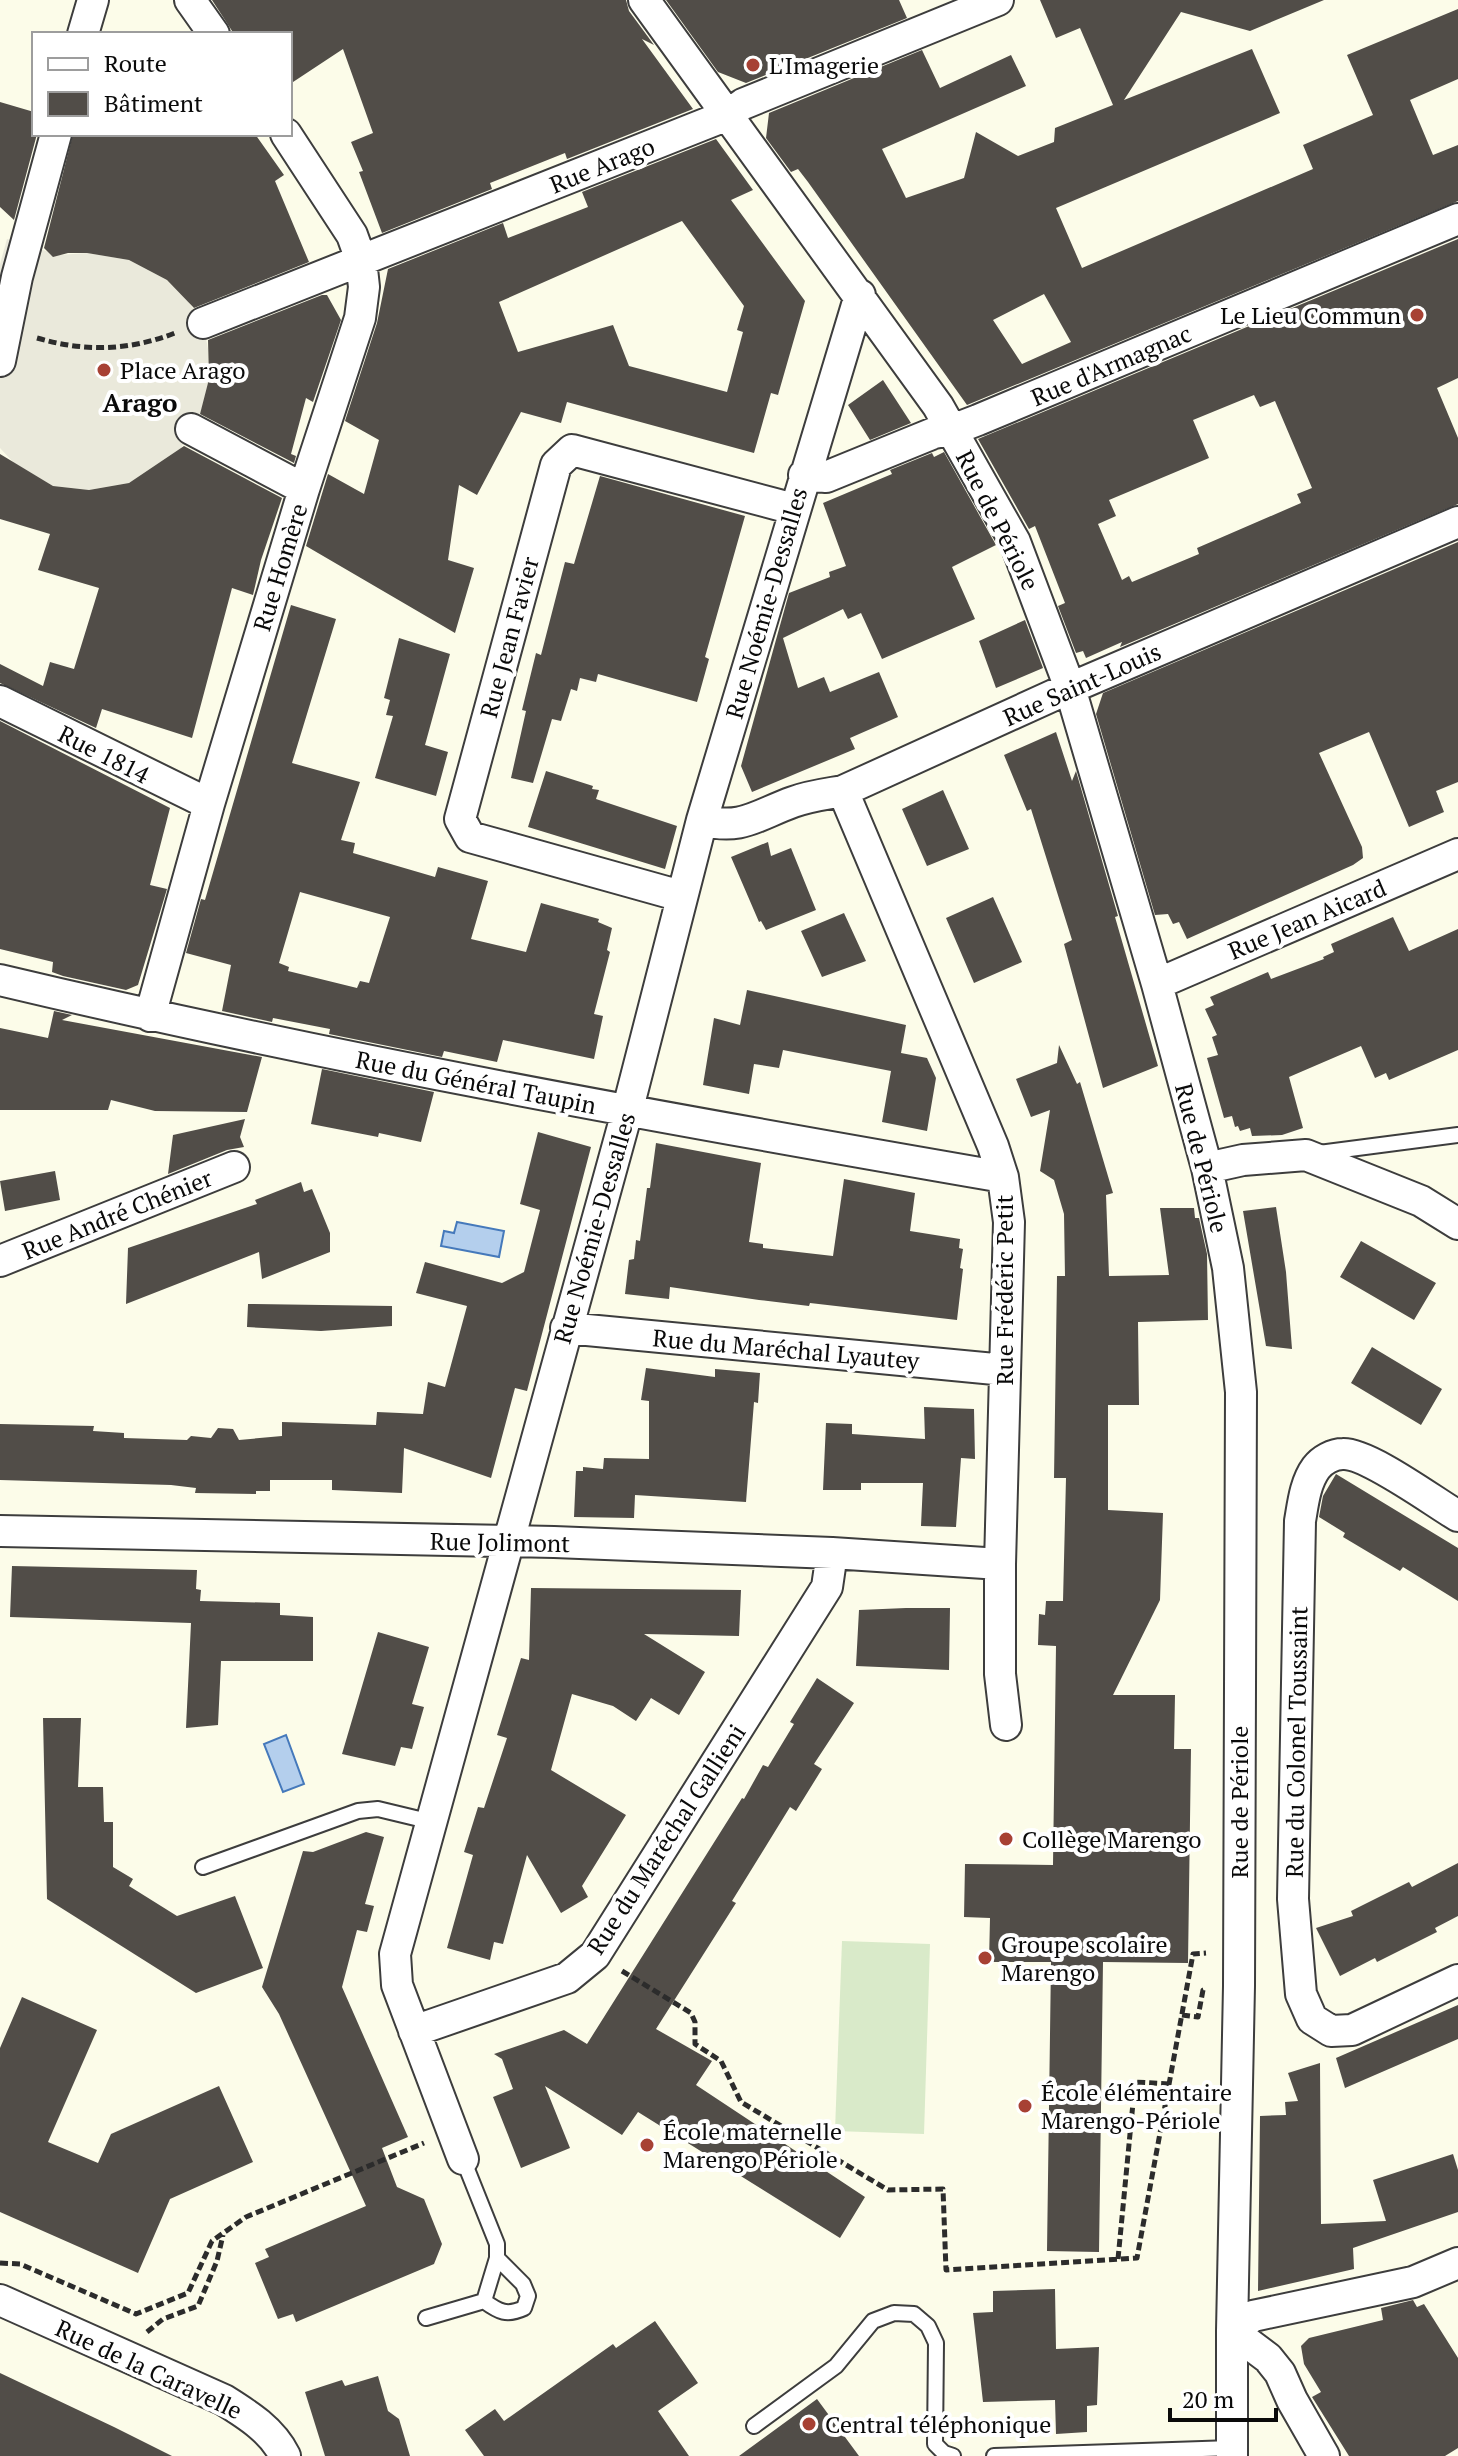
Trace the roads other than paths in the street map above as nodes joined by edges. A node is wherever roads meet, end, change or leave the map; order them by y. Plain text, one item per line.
1 (93, 0) edge
2 (190, 0) edge
3 (644, 0) edge
4 (998, 0) edge
5 (84, 32) edge
6 (213, 32) edge
7 (728, 115) junction
8 (55, 136) edge
9 (287, 136) edge
10 (1458, 219) edge
11 (361, 260) junction
12 (860, 295) junction
13 (203, 323) road end
14 (3, 326) edge
15 (0, 361) edge
16 (191, 429) dead end
17 (952, 430) junction
18 (804, 475) junction
19 (304, 489) junction
20 (794, 509) junction
21 (1458, 522) edge
22 (1070, 688) junction
23 (0, 701) edge
24 (843, 791) junction
25 (209, 804) junction
26 (702, 820) junction
27 (1458, 854) edge
28 (681, 896) junction
29 (0, 980) edge
30 (1157, 984) junction
31 (150, 1016) junction
32 (627, 1112) junction
33 (1458, 1135) edge
34 (1306, 1155) junction
35 (234, 1167) dead end
36 (1207, 1168) junction
37 (1003, 1177) junction
38 (1458, 1224) edge
39 (0, 1261) edge
40 (566, 1328) junction
41 (1005, 1370) junction
42 (1458, 1516) edge
43 (0, 1531) edge
44 (510, 1542) junction
45 (832, 1553) junction
46 (1000, 1564) junction
47 (1006, 1725) dead end
48 (432, 1822) junction
49 (203, 1867) dead end
50 (1458, 1980) edge
51 (414, 2031) junction
52 (457, 2145) joint
53 (497, 2258) junction
54 (1458, 2263) edge
55 (0, 2300) edge
56 (484, 2301) junction
57 (426, 2318) dead end
58 (1232, 2331) junction
59 (754, 2426) dead end
60 (1232, 2452) edge
61 (285, 2456) edge
62 (953, 2456) edge
63 (994, 2456) edge
64 (1324, 2456) edge

1 - 5 street
2 - 6 street
3 - 7 street, Rue de Périole
4 - 7 street, Rue Arago
7 - 11 street, Rue Arago
7 - 12 street, Rue de Périole
8 - 14 street
9 - 11 street, Rue Homère
10 - 17 street, Rue d'Armagnac
11 - 13 street, Rue Arago
11 - 19 street, Rue Homère
12 - 17 street, Rue de Périole
12 - 18 street, Rue Noémie-Dessalles
14 - 15 street
16 - 19 street
17 - 18 street, Rue d'Armagnac
17 - 22 street, Rue de Périole
18 - 20 street, Rue Noémie-Dessalles
19 - 25 street, Rue Homère
20 - 26 street, Rue Noémie-Dessalles
20 - 28 street, Rue Jean Favier
21 - 22 street, Rue Saint-Louis
22 - 24 street, Rue Saint-Louis
22 - 30 street, Rue de Périole
23 - 25 street, Rue 1814
24 - 26 street, Rue Saint-Louis
24 - 37 street, Rue Frédéric Petit
25 - 31 street, Rue Homère
26 - 28 street, Rue Noémie-Dessalles
27 - 30 street, Rue Jean Aicard
28 - 32 street, Rue Noémie-Dessalles
29 - 31 street, Rue du Général Taupin
30 - 36 street, Rue de Périole
31 - 32 street, Rue du Général Taupin
32 - 37 street, Rue du Général Taupin
32 - 40 street, Rue Noémie-Dessalles
33 - 34 lane
34 - 36 street
34 - 38 street
35 - 39 street, Rue André Chénier
36 - 58 street, Rue de Périole
37 - 41 street, Rue Frédéric Petit
40 - 41 street, Rue du Maréchal Lyautey
40 - 44 street, Rue Noémie-Dessalles
41 - 46 street, Rue Frédéric Petit
42 - 50 street, Rue du Colonel Toussaint
43 - 44 street, Rue Jolimont
44 - 45 street, Rue Jolimont
44 - 48 street, Rue Noémie-Dessalles
45 - 46 street, Rue Jolimont
45 - 51 street, Rue du Maréchal Gallieni
46 - 47 street, Rue Frédéric Petit
48 - 49 lane
48 - 51 street, Rue Noémie-Dessalles
51 - 52 street, Rue Noémie-Dessalles
52 - 53 lane
53 - 56 lane
53 - 56 lane
54 - 58 street
55 - 61 street, Rue de la Caravelle
56 - 57 lane
58 - 60 street, Rue de Périole
58 - 64 street
59 - 62 lane
60 - 63 lane

